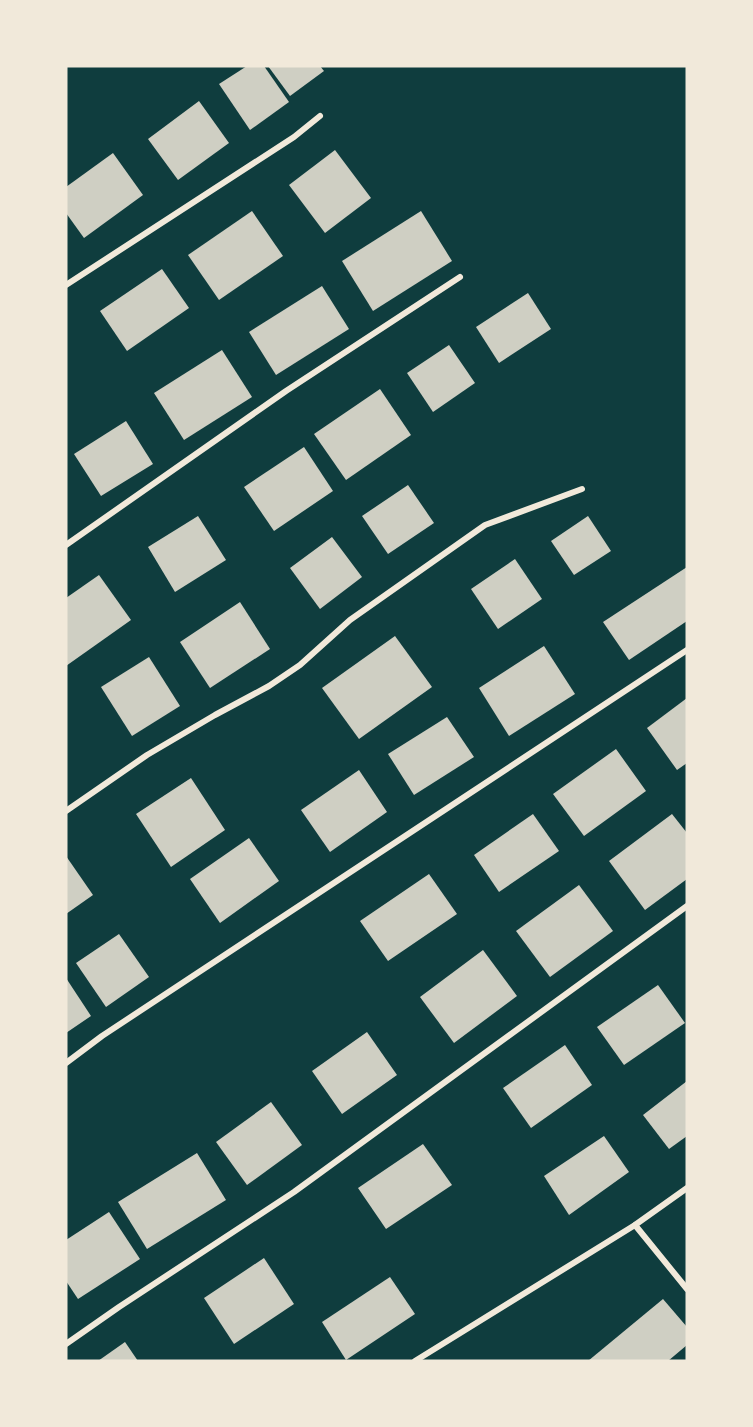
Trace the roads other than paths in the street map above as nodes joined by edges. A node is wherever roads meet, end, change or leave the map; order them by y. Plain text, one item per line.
1 (320, 116) dead end
2 (460, 277) dead end
3 (66, 285) edge
4 (582, 489) dead end
5 (66, 545) edge
6 (687, 650) edge
7 (66, 811) edge
8 (687, 906) edge
9 (66, 1063) edge
10 (687, 1188) edge
11 (635, 1225) junction
12 (687, 1289) edge
13 (66, 1344) edge
14 (415, 1361) edge

1 - 3 street
2 - 5 street
4 - 7 street
6 - 9 street
8 - 13 street
10 - 11 street
11 - 12 street
11 - 14 street

